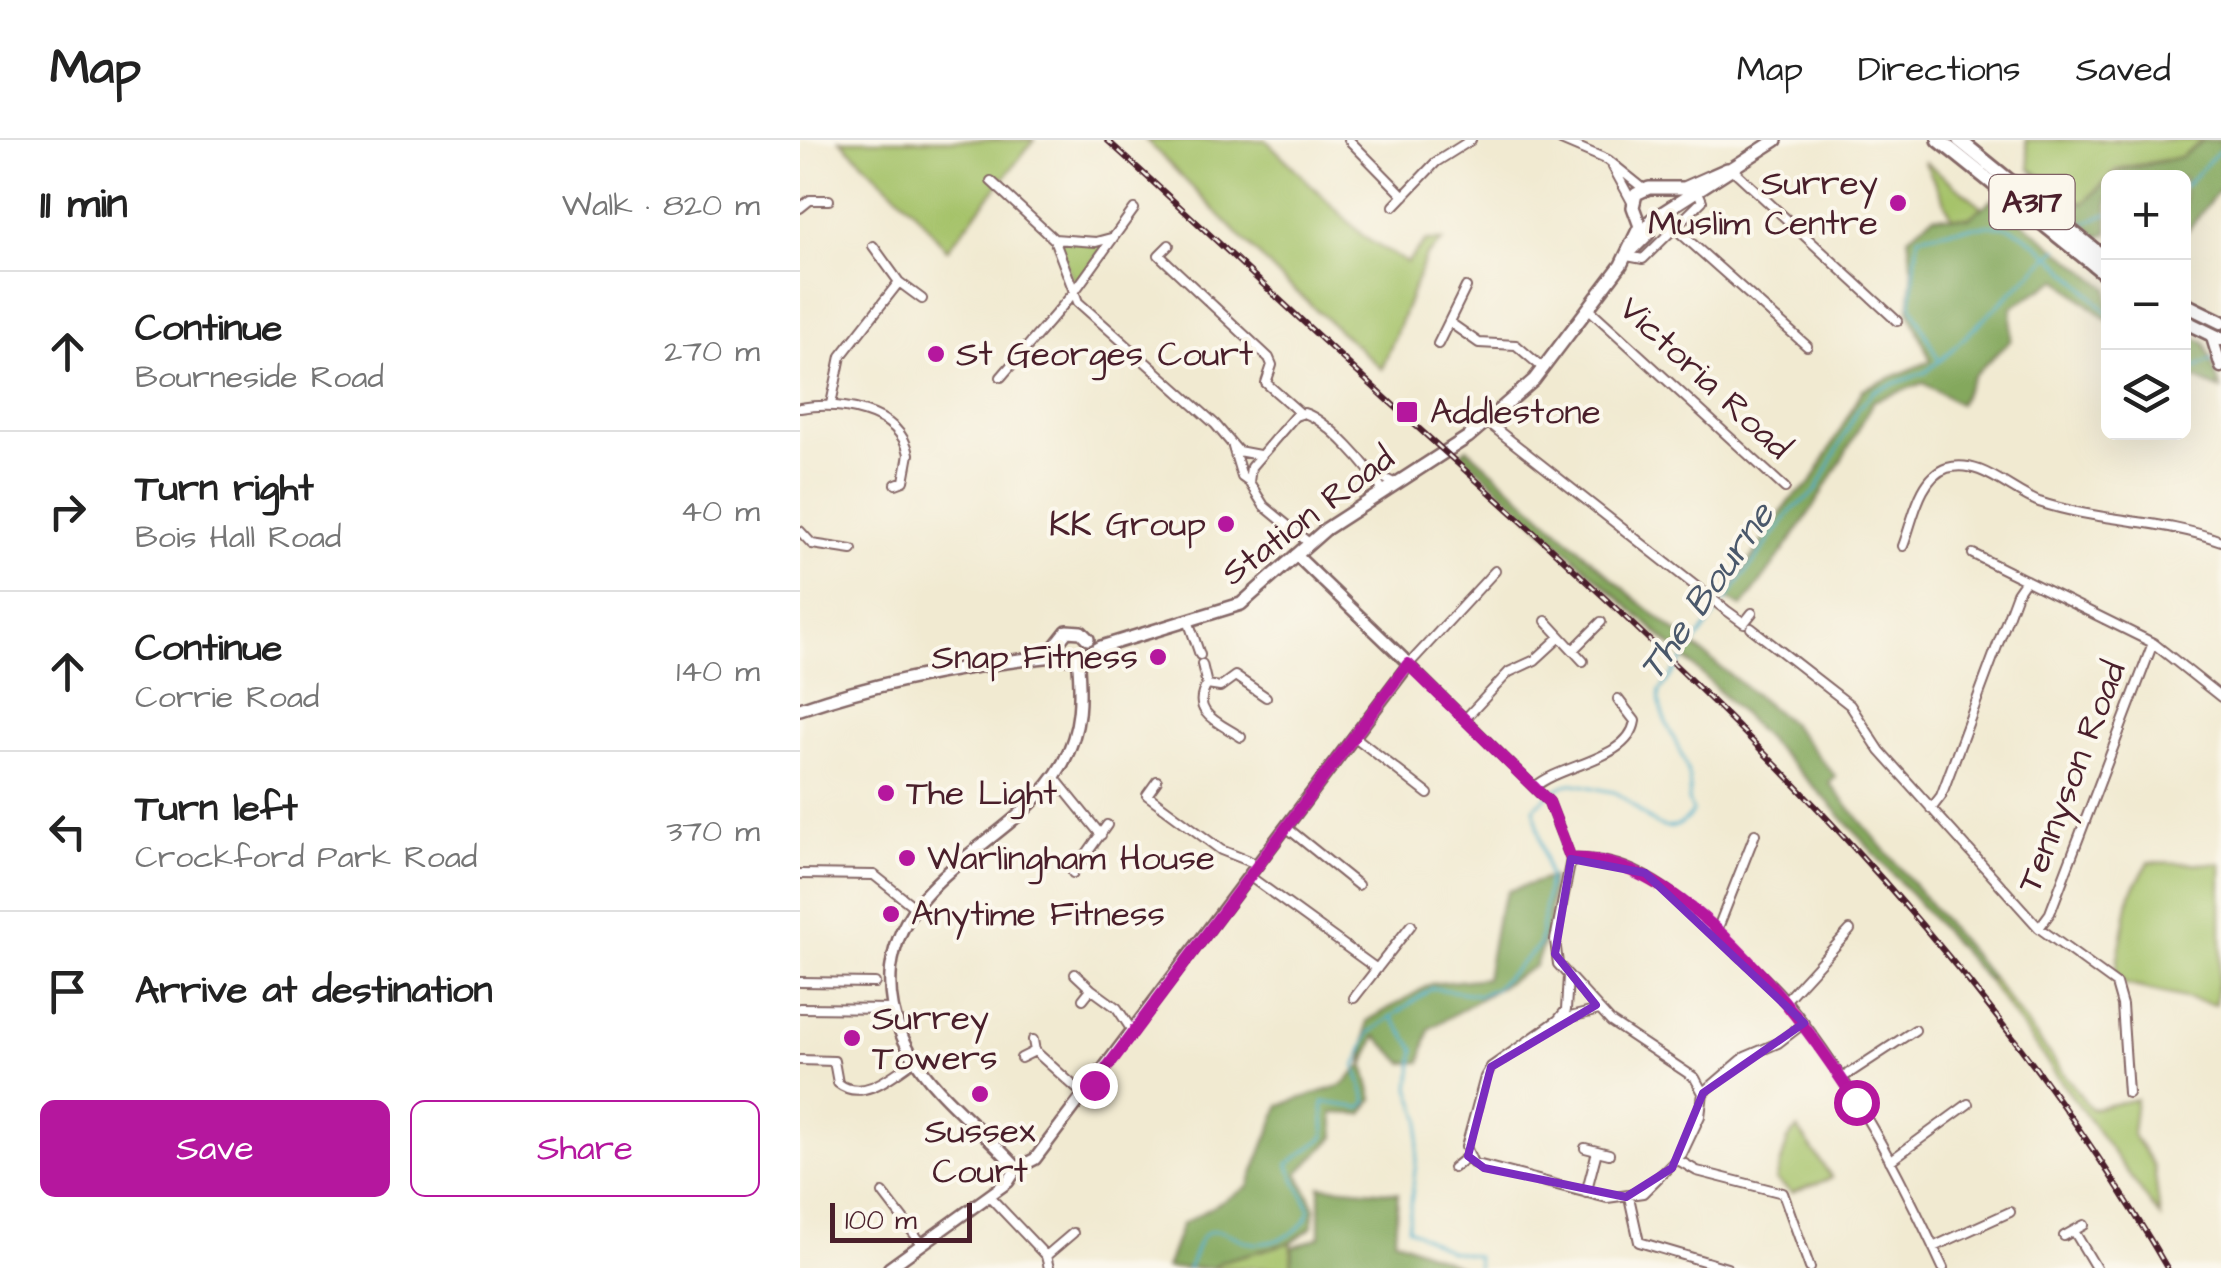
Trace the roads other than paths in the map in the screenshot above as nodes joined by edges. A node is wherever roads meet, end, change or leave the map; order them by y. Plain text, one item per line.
1 (1349, 140) edge
2 (1471, 140) edge
3 (1561, 140) edge
4 (1776, 140) edge
5 (1939, 140) edge
6 (1959, 140) edge
7 (1608, 160) junction
8 (1728, 168) junction
9 (991, 181) dead end
10 (1697, 187) junction
11 (1649, 189) junction
12 (1404, 196) junction
13 (829, 200) dead end
14 (1394, 206) dead end
15 (800, 208) edge
16 (1134, 209) dead end
17 (1635, 209) junction
18 (1658, 214) junction
19 (1674, 227) junction
20 (1112, 238) junction
21 (1054, 239) junction
22 (873, 246) dead end
23 (1169, 246) dead end
24 (1628, 254) junction
25 (2101, 254) edge
26 (2101, 270) edge
27 (898, 282) junction
28 (1466, 287) dead end
29 (1072, 295) junction
30 (922, 299) dead end
31 (2191, 307) edge
32 (1588, 308) junction
33 (1897, 321) dead end
34 (1449, 322) junction
35 (2221, 322) edge
36 (2191, 324) edge
37 (2216, 336) edge
38 (1438, 344) dead end
39 (1807, 346) dead end
40 (2221, 367) edge
41 (1544, 369) junction
42 (1001, 377) dead end
43 (831, 404) junction
44 (800, 408) edge
45 (1300, 413) junction
46 (1487, 422) junction
47 (1233, 446) junction
48 (1260, 455) junction
49 (1249, 482) junction
50 (896, 484) dead end
51 (1388, 487) junction
52 (1785, 488) dead end
53 (800, 530) edge
54 (2221, 541) edge
55 (1309, 543) junction
56 (1903, 546) dead end
57 (852, 550) dead end
58 (1973, 554) dead end
59 (1296, 555) junction
60 (1496, 572) dead end
61 (2026, 580) junction
62 (1752, 613) dead end
63 (1546, 621) dead end
64 (1189, 622) junction
65 (1601, 622) dead end
66 (1751, 628) dead end
67 (1560, 636) junction
68 (2153, 643) junction
69 (1061, 649) junction
70 (1084, 650) junction
71 (1572, 650) junction
72 (1583, 660) dead end
73 (1408, 664) junction
74 (1207, 685) junction
75 (1266, 697) dead end
76 (2221, 697) edge
77 (1618, 699) dead end
78 (800, 709) edge
79 (1465, 719) junction
80 (1242, 737) dead end
81 (1355, 737) junction
82 (1054, 776) junction
83 (1156, 781) dead end
84 (1538, 790) junction
85 (1428, 794) dead end
86 (1931, 810) junction
87 (1108, 826) dead end
88 (1286, 827) junction
89 (1755, 834) dead end
90 (1101, 835) junction
91 (1571, 859) junction
92 (1258, 865) junction
93 (1073, 873) dead end
94 (800, 874) edge
95 (1249, 876) junction
96 (1358, 885) dead end
97 (913, 906) junction
98 (1411, 925) dead end
99 (2038, 928) junction
100 (1850, 930) dead end
101 (1716, 932) junction
102 (1377, 969) junction
103 (1075, 974) dead end
104 (1568, 976) junction
105 (800, 982) edge
106 (875, 983) dead end
107 (1092, 989) junction
108 (1354, 998) dead end
109 (1083, 1000) dead end
110 (1786, 1000) junction
111 (800, 1008) edge
112 (893, 1009) junction
113 (1599, 1010) junction
114 (1558, 1020) junction
115 (1804, 1023) junction
116 (1915, 1030) dead end
117 (1134, 1032) junction
118 (1033, 1040) dead end
119 (1036, 1051) junction
120 (1021, 1058) dead end
121 (800, 1060) edge
122 (915, 1060) junction
123 (1842, 1078) junction
124 (1703, 1093) junction
125 (2128, 1093) dead end
126 (1085, 1096) junction
127 (1968, 1104) dead end
128 (1585, 1148) dead end
129 (1597, 1150) junction
130 (1609, 1154) dead end
131 (1468, 1156) junction
132 (1678, 1160) junction
133 (1890, 1161) junction
134 (1017, 1168) junction
135 (1452, 1168) dead end
136 (1586, 1193) junction
137 (989, 1196) junction
138 (1629, 1197) junction
139 (880, 1208) dead end
140 (2010, 1212) dead end
141 (2084, 1225) dead end
142 (2074, 1231) junction
143 (1073, 1233) dead end
144 (2064, 1236) dead end
145 (922, 1244) junction
146 (1933, 1247) junction
147 (1046, 1256) junction
148 (889, 1268) edge
149 (1049, 1268) edge
150 (1727, 1268) edge
151 (1810, 1268) edge
152 (1942, 1268) edge
153 (2096, 1268) edge

1 - 12 street
2 - 12 street
3 - 7 street
4 - 8 main road, Station Road
5 - 26 main road, A317
6 - 25 main road, A317
7 - 11 street
7 - 17 street
8 - 10 main road, Station Road
8 - 33 street
9 - 21 street
10 - 11 main road, Station Road
10 - 18 main road, Station Road
10 - 19 street, Station Road
11 - 17 main road
11 - 18 main road
12 - 14 street
13 - 15 street
16 - 20 street
17 - 18 main road
17 - 24 main road, Station Road
18 - 19 street
18 - 24 main road, Station Road
19 - 24 street, Station Road
19 - 39 street
20 - 21 street
20 - 29 street
21 - 29 street
22 - 27 street
23 - 45 street
24 - 32 main road, Station Road
27 - 30 street
27 - 43 street
28 - 34 street
29 - 42 street
29 - 47 street
31 - 35 main road
32 - 41 main road, Station Road
32 - 52 street, Victoria Road
34 - 38 street
34 - 41 street
36 - 37 main road
37 - 40 street
41 - 46 main road, Station Road
43 - 44 street
43 - 50 street
45 - 48 street
45 - 51 street
46 - 51 main road, Station Road
46 - 62 street
47 - 48 street
47 - 49 street
48 - 49 street
49 - 55 street
51 - 55 main road, Station Road
53 - 57 street
54 - 56 street
55 - 59 main road, Station Road
58 - 61 street
59 - 64 main road, Station Road
59 - 73 street
60 - 73 street
61 - 68 street
61 - 86 street
63 - 67 street
64 - 70 main road, Station Road
64 - 74 street
65 - 71 street
66 - 86 street
67 - 71 street
67 - 79 street
68 - 76 street
68 - 99 street, Tennyson Road
69 - 70 main road
69 - 70 main road
69 - 78 main road
70 - 82 street
71 - 72 street
73 - 79 street
73 - 81 street
74 - 75 street
74 - 80 street
77 - 84 street
79 - 84 street
81 - 85 street
81 - 88 street
82 - 90 street
82 - 97 street
83 - 92 street
84 - 91 street
86 - 99 street
87 - 90 street
88 - 92 street
88 - 96 street
89 - 101 street
90 - 93 street
91 - 101 street
91 - 104 street
92 - 95 street
94 - 97 street
95 - 102 street
95 - 117 street
97 - 112 street
98 - 102 street
99 - 125 street
100 - 110 street
101 - 110 street
102 - 108 street
103 - 107 street
104 - 113 street
104 - 114 street
105 - 106 street
107 - 109 street
107 - 117 street
110 - 115 street
111 - 112 street
112 - 122 street
113 - 114 street
113 - 124 street
114 - 131 street
115 - 123 street
115 - 124 street
116 - 123 street
117 - 126 street
118 - 119 street
119 - 120 street
119 - 126 street
121 - 122 street
122 - 134 street
123 - 133 street
124 - 132 street
126 - 134 street
127 - 133 street
128 - 129 street
129 - 130 street
129 - 136 street
131 - 135 street
131 - 136 street
132 - 138 street
132 - 151 street
133 - 146 street
134 - 137 street
136 - 138 street
137 - 145 street
137 - 147 street
138 - 150 street
139 - 145 street
140 - 146 street
141 - 142 street
142 - 144 street
142 - 153 street
143 - 147 street
145 - 148 street
146 - 152 street
147 - 149 street

